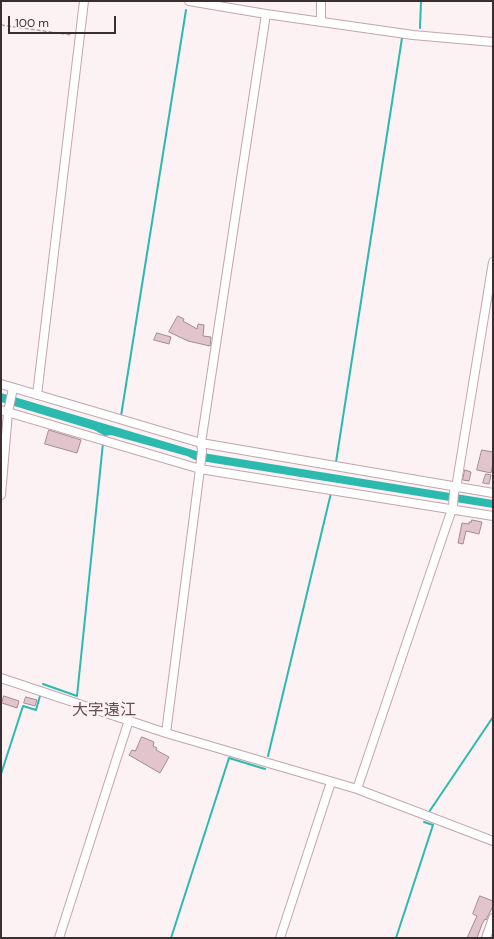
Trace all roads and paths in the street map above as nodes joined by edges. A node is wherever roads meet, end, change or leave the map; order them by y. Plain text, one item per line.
1 (84, 1) edge
2 (189, 1) edge
3 (322, 1) edge
4 (266, 14) junction
5 (321, 22) junction
6 (1, 25) edge
7 (80, 36) junction
8 (493, 42) edge
9 (493, 262) edge
10 (1, 384) edge
11 (13, 390) junction
12 (37, 395) junction
13 (6, 410) edge
14 (201, 447) junction
15 (200, 467) junction
16 (455, 490) junction
17 (493, 493) edge
18 (1, 495) edge
19 (452, 508) junction
20 (493, 516) edge
21 (1, 678) edge
22 (129, 720) junction
23 (166, 733) junction
24 (331, 782) junction
25 (357, 789) junction
26 (493, 841) edge
27 (493, 918) edge
28 (59, 938) edge
29 (280, 938) edge
30 (486, 938) edge

1 - 7 street
2 - 4 street
3 - 5 street
4 - 5 street
4 - 14 street
5 - 8 street
6 - 7 path
7 - 12 street
9 - 16 street
10 - 11 street
11 - 12 street
11 - 13 street
12 - 14 street
13 - 15 street
13 - 18 street
14 - 15 street
14 - 16 street
15 - 19 street
15 - 23 street
16 - 17 street
16 - 19 street
19 - 20 street
19 - 25 street
21 - 22 street
22 - 23 street
22 - 28 street
23 - 24 street
24 - 25 street
24 - 29 street
25 - 26 street
27 - 30 street

